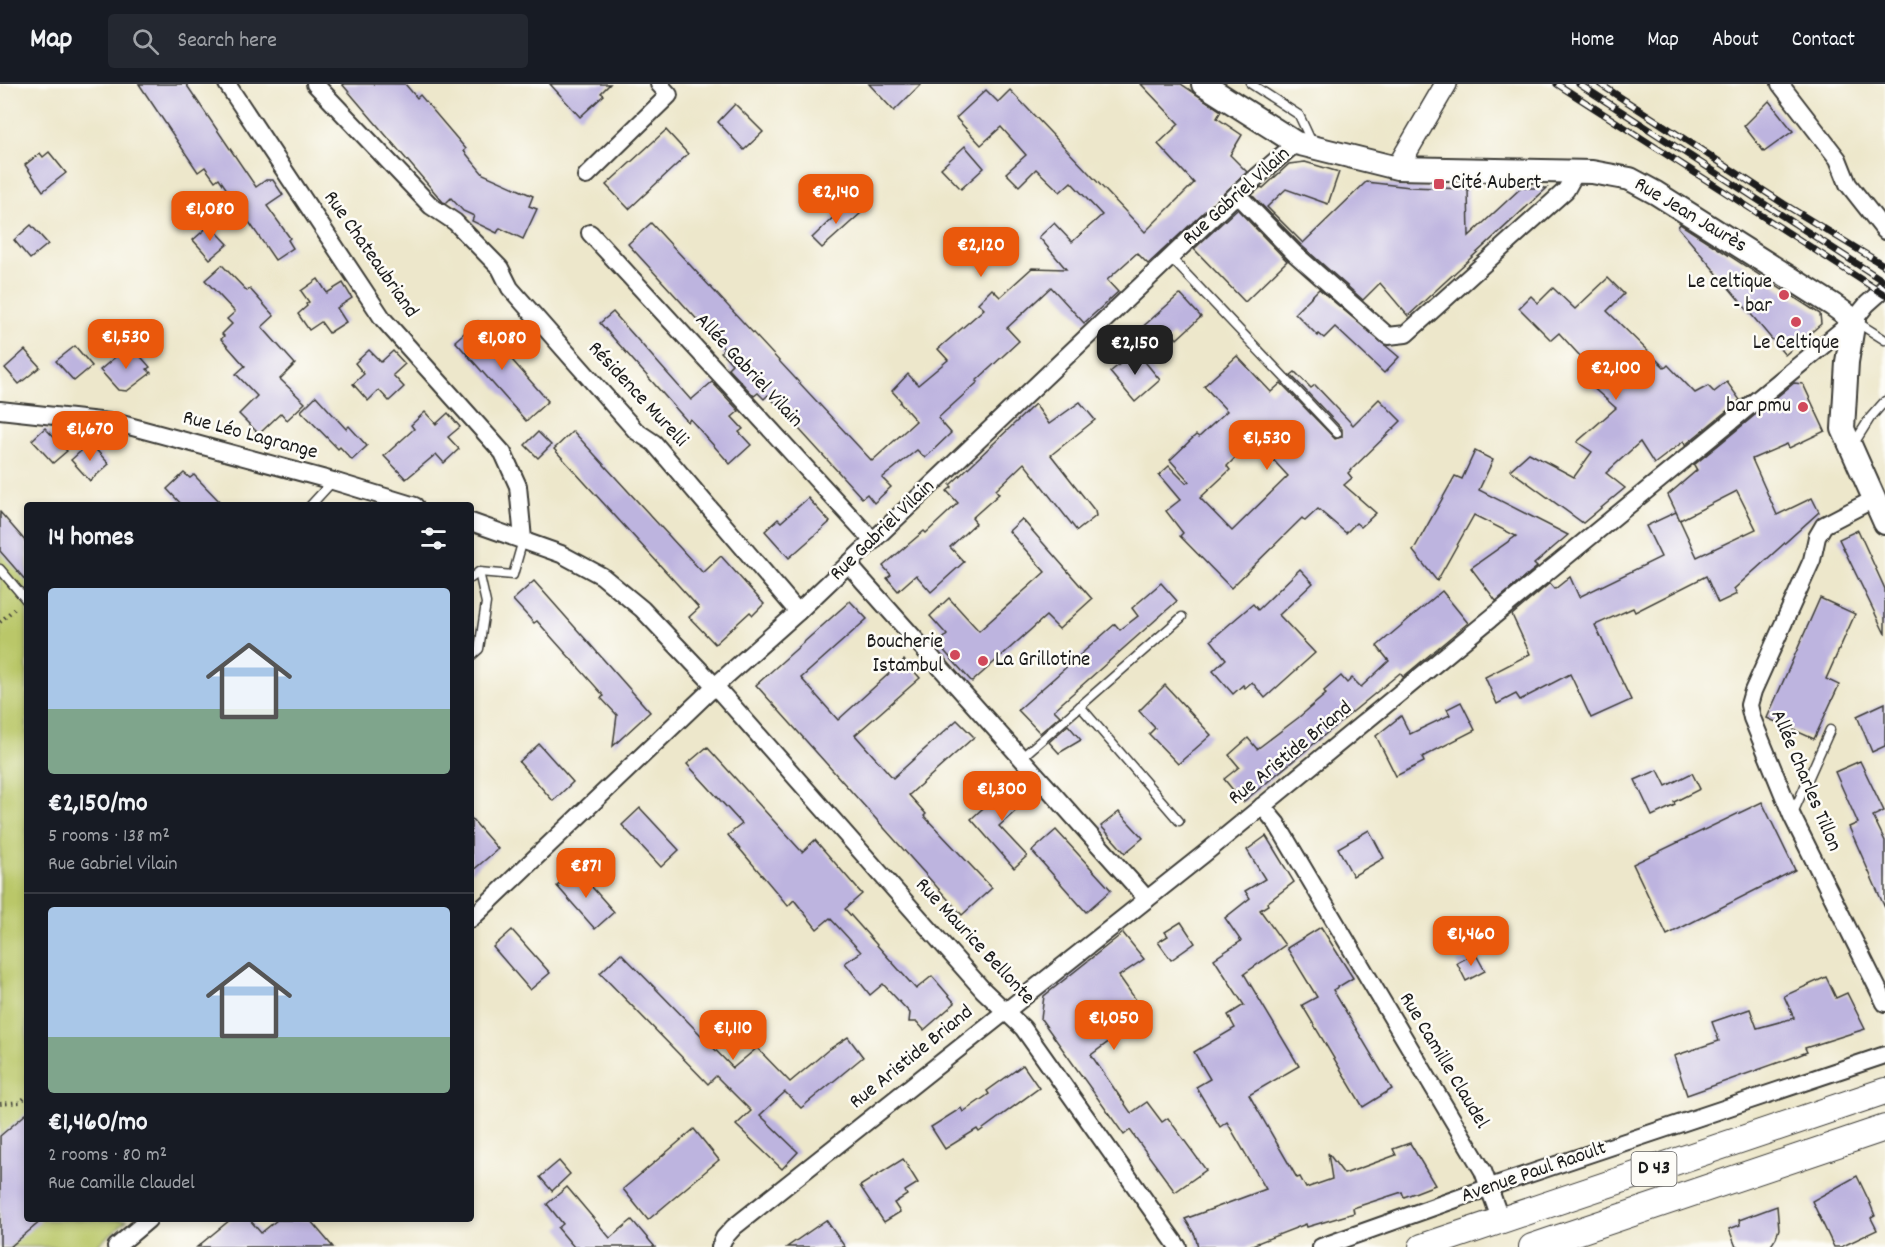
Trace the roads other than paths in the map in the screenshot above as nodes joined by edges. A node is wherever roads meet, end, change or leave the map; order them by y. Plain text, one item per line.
1 (227, 84) edge
2 (315, 84) edge
3 (659, 84) edge
4 (1203, 84) edge
5 (1251, 84) edge
6 (1446, 84) edge
7 (1780, 84) edge
8 (1306, 146) junction
9 (1397, 168) junction
10 (1576, 172) junction
11 (586, 176) dead end
12 (1237, 194) junction
13 (1885, 231) edge
14 (590, 233) dead end
15 (1171, 258) junction
16 (1885, 288) edge
17 (1854, 320) junction
18 (1885, 340) edge
19 (1885, 401) edge
20 (0, 410) edge
21 (1337, 433) dead end
22 (1852, 448) junction
23 (333, 481) junction
24 (1874, 499) junction
25 (314, 502) edge
26 (402, 502) edge
27 (1885, 523) edge
28 (478, 524) edge
29 (523, 539) junction
30 (873, 541) junction
31 (848, 564) junction
32 (0, 569) edge
33 (479, 572) junction
34 (474, 576) edge
35 (24, 598) edge
36 (798, 612) junction
37 (1182, 617) dead end
38 (474, 653) edge
39 (715, 686) junction
40 (1080, 706) junction
41 (1830, 730) dead end
42 (1021, 758) junction
43 (1262, 806) junction
44 (1792, 816) junction
45 (1179, 822) dead end
46 (1148, 899) junction
47 (474, 916) edge
48 (1885, 1003) edge
49 (1006, 1011) junction
50 (1885, 1055) edge
51 (1885, 1091) edge
52 (1885, 1128) edge
53 (1490, 1187) junction
54 (1501, 1221) junction
55 (146, 1222) edge
56 (116, 1247) edge
57 (720, 1247) edge
58 (1178, 1247) edge
59 (1321, 1247) edge
60 (1422, 1247) edge
61 (1532, 1247) edge

1 - 29 street, Rue Chateaubriand
2 - 36 street, Résidence Murelli
3 - 11 street
4 - 8 main road, Rue Jean Jaurès
5 - 8 lane
6 - 9 street
7 - 13 street
8 - 9 main road, Rue Jean Jaurès
8 - 12 street, Rue Gabriel Vilain
9 - 10 main road, Rue Jean Jaurès
10 - 12 street
10 - 17 main road, Rue Jean Jaurès
12 - 15 street, Rue Gabriel Vilain
14 - 30 street, Allée Gabriel Vilain
15 - 21 lane
15 - 30 street, Rue Gabriel Vilain
16 - 17 street, Rue Aristide Briand
17 - 18 lane
17 - 22 main road
17 - 43 street, Rue Aristide Briand
19 - 22 lane
20 - 23 street, Rue Léo Lagrange
22 - 24 main road
23 - 25 lane
23 - 26 street, Rue Léo Lagrange
24 - 27 main road
24 - 44 street, Allée Charles Tillon
28 - 29 street
29 - 33 lane
29 - 39 street
30 - 31 street, Rue Gabriel Vilain
31 - 36 street, Rue Gabriel Vilain
31 - 42 street
32 - 35 lane
33 - 34 lane
33 - 38 lane
36 - 39 street, Rue Gabriel Vilain
37 - 40 lane
39 - 47 street, Rue Gabriel Vilain
39 - 49 street, Rue Maurice Bellonte
40 - 42 lane
40 - 45 lane
41 - 44 lane
42 - 46 street
43 - 46 street, Rue Aristide Briand
43 - 53 street, Rue Camille Claudel
44 - 48 street, Allée Charles Tillon
46 - 49 street, Rue Aristide Briand
49 - 57 street, Rue Aristide Briand
49 - 58 street, Rue Maurice Bellonte
50 - 53 street, Avenue Paul Raoult
51 - 54 main road, Avenue Paul Raoult / D 43
52 - 61 main road, D 43
53 - 54 street, Rue Camille Claudel
53 - 59 street, Avenue Paul Raoult
54 - 60 main road, Avenue Paul Raoult / D 43
55 - 56 street

